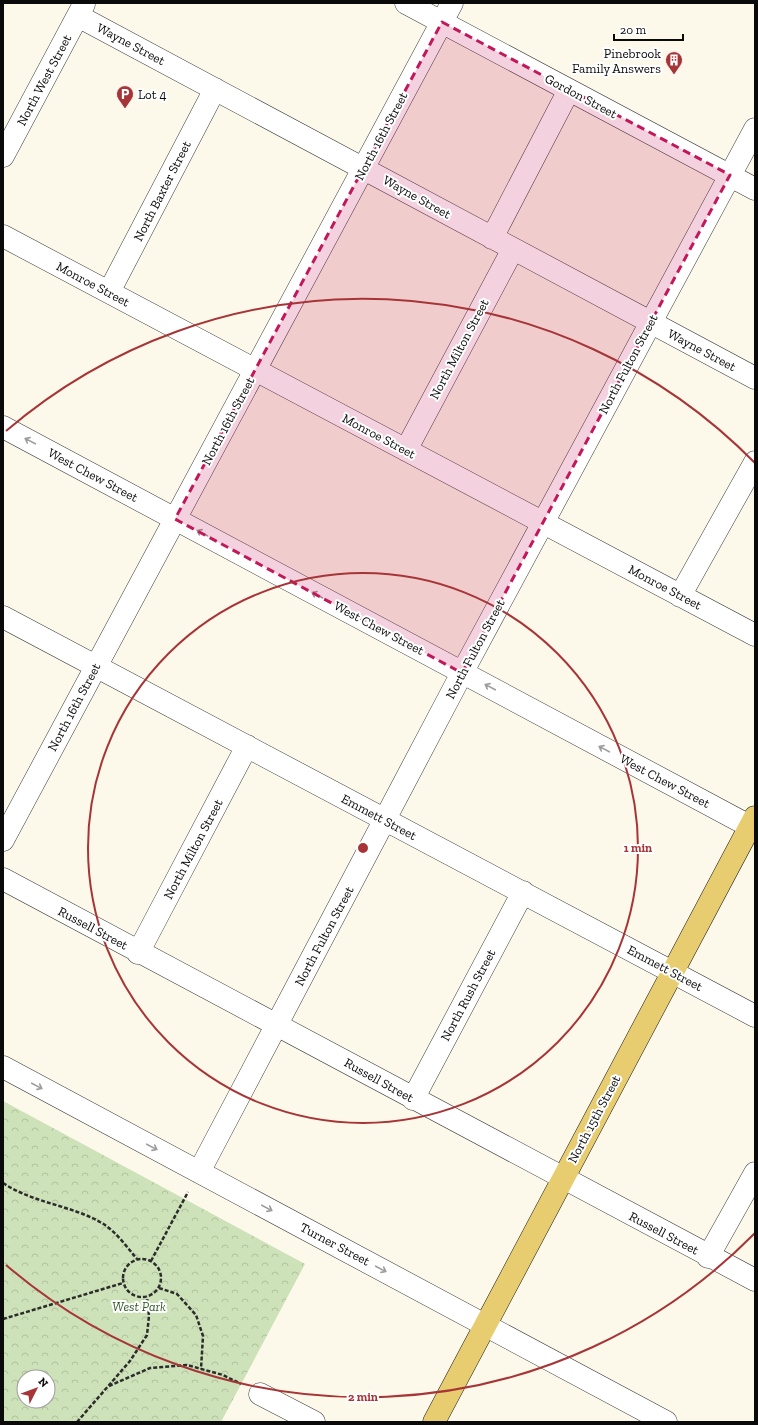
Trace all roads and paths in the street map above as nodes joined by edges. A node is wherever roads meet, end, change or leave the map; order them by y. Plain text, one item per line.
1 (406, 3) edge
2 (452, 3) edge
3 (81, 9) edge
4 (442, 22) junction
5 (215, 89) junction
6 (569, 90) junction
7 (755, 129) edge
8 (3, 156) edge
9 (364, 168) junction
10 (730, 176) junction
11 (755, 189) edge
12 (3, 236) edge
13 (492, 238) junction
14 (513, 249) junction
15 (109, 292) junction
16 (650, 323) junction
17 (255, 370) junction
18 (755, 378) edge
19 (3, 427) edge
20 (406, 450) junction
21 (755, 462) edge
22 (175, 519) junction
23 (544, 522) junction
24 (680, 596) junction
25 (3, 617) edge
26 (755, 635) edge
27 (97, 665) junction
28 (462, 673) junction
29 (247, 746) junction
30 (385, 820) junction
31 (753, 824) edge
32 (3, 840) edge
33 (3, 879) edge
34 (523, 892) junction
35 (138, 953) junction
36 (672, 972) junction
37 (755, 1016) edge
38 (277, 1024) junction
39 (3, 1067) edge
40 (413, 1099) junction
41 (199, 1172) junction
42 (755, 1174) edge
43 (562, 1178) junction
44 (3, 1183) edge
45 (708, 1256) junction
46 (138, 1259) junction
47 (152, 1261) junction
48 (755, 1280) edge
49 (123, 1283) junction
50 (159, 1288) junction
51 (147, 1297) junction
52 (3, 1319) edge
53 (486, 1325) junction
54 (201, 1369) junction
55 (109, 1386) junction
56 (260, 1394) joint
57 (77, 1422) edge
58 (314, 1422) edge
59 (434, 1422) edge
60 (666, 1422) edge

1 - 4 street, Gordon Street
2 - 4 street, North 16th Street
3 - 5 street, Wayne Street
3 - 8 street, North West Street
4 - 6 street, Gordon Street
4 - 9 street, North 16th Street
5 - 9 street, Wayne Street
5 - 15 street, North Baxter Street
6 - 10 street, Gordon Street
6 - 13 street
7 - 10 street, North Fulton Street
9 - 13 street, Wayne Street
9 - 17 street, North 16th Street
10 - 11 street, Gordon Street
10 - 16 street, North Fulton Street
12 - 15 street, Monroe Street
13 - 14 street, Wayne Street
14 - 16 street, Wayne Street
14 - 20 street, North Milton Street
15 - 17 street, Monroe Street
16 - 18 street, Wayne Street
16 - 23 street, North Fulton Street
17 - 20 street, Monroe Street
17 - 22 street, North 16th Street
22 -> 19 street, West Chew Street
20 - 23 street, Monroe Street
21 - 24 street
22 - 27 street, North 16th Street
28 -> 22 street, West Chew Street
23 - 24 street, Monroe Street
23 - 28 street, North Fulton Street
24 - 26 street, Monroe Street
25 - 27 street, Emmett Street
27 - 29 street, Emmett Street
27 - 32 street, North 16th Street
28 - 30 street, North Fulton Street
31 -> 28 street, West Chew Street
29 - 30 street, Emmett Street
29 - 35 street, North Milton Street
30 - 34 street, Emmett Street
30 - 38 street, North Fulton Street
31 - 36 main road, North 15th Street
33 - 35 street, Russell Street
34 - 36 street, Emmett Street
34 - 40 street, North Rush Street
35 - 38 street, Russell Street
36 - 37 street, Emmett Street
36 - 43 main road, North 15th Street
38 - 40 street, Russell Street
38 - 41 street, North Fulton Street
39 -> 41 street, Turner Street
40 - 43 street, Russell Street
41 - 47 path
41 -> 53 street, Turner Street
42 - 45 street
43 - 45 street, Russell Street
43 - 53 main road, North 15th Street
44 - 46 path
45 - 48 street, Russell Street
46 - 47 path
46 - 49 path
47 - 50 path
49 - 51 path
49 - 52 path
50 - 51 path
50 - 54 path
51 - 55 path
53 - 59 main road, North 15th Street
53 - 60 street, Turner Street
54 - 55 path
54 - 56 path
55 - 57 path
56 - 58 street

